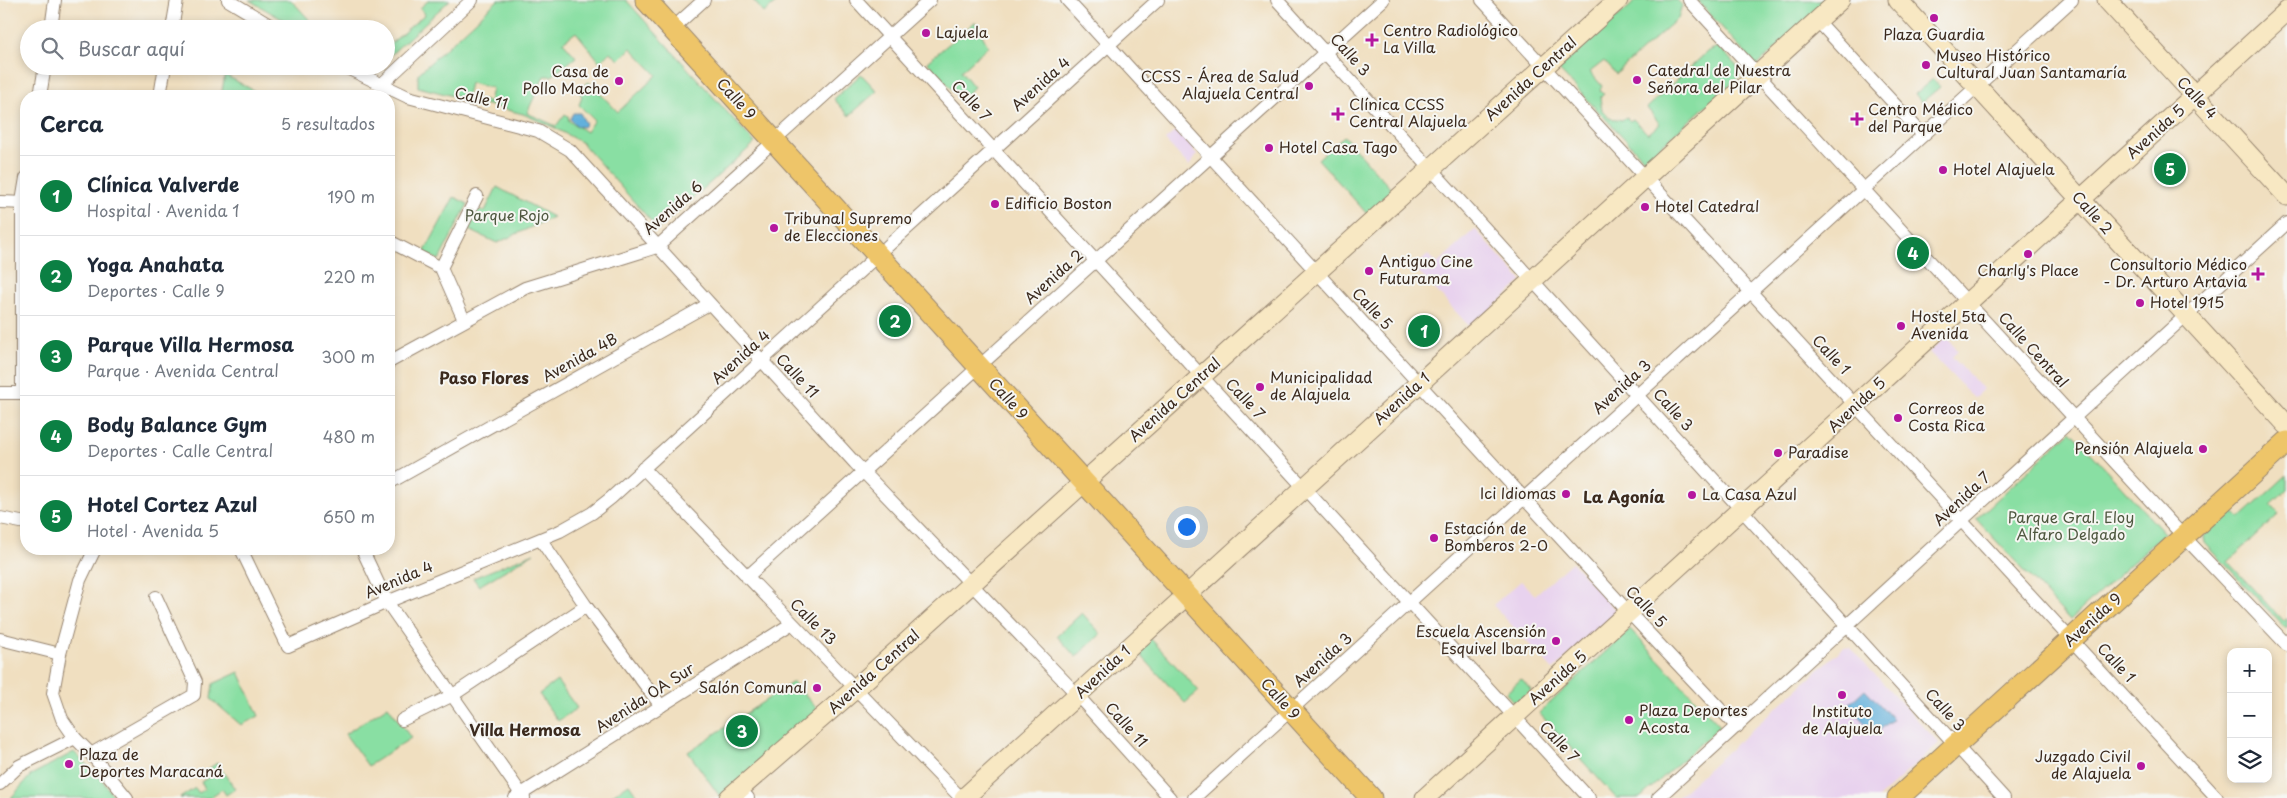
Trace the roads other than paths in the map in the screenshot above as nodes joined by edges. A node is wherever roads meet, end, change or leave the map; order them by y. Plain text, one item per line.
1 (56, 0) edge
2 (177, 0) edge
3 (228, 0) edge
4 (472, 0) edge
5 (646, 0) edge
6 (704, 0) edge
7 (856, 0) edge
8 (930, 0) edge
9 (1067, 0) edge
10 (1158, 0) edge
11 (1277, 0) edge
12 (1383, 0) edge
13 (1482, 0) edge
14 (1618, 0) edge
15 (1689, 0) edge
16 (1840, 0) edge
17 (1898, 0) edge
18 (2072, 0) edge
19 (2106, 0) edge
20 (2287, 10) edge
21 (53, 20) edge
22 (174, 20) edge
23 (261, 20) edge
24 (1817, 20) junction
25 (672, 29) junction
26 (890, 37) junction
27 (1108, 45) junction
28 (1325, 52) junction
29 (1543, 66) junction
30 (395, 72) edge
31 (44, 75) edge
32 (164, 75) edge
33 (361, 75) edge
34 (392, 75) edge
35 (1756, 75) junction
36 (381, 85) junction
37 (1977, 87) junction
38 (41, 90) edge
39 (161, 90) edge
40 (392, 90) edge
41 (395, 91) edge
42 (2195, 96) junction
43 (1924, 135) junction
44 (774, 141) junction
45 (994, 150) junction
46 (1210, 156) junction
47 (1431, 169) junction
48 (1646, 177) junction
49 (1864, 191) junction
50 (477, 196) dead end
51 (2287, 196) edge
52 (2081, 200) junction
53 (0, 202) edge
54 (20, 202) edge
55 (2287, 223) edge
56 (395, 244) edge
57 (657, 246) junction
58 (878, 255) junction
59 (1096, 260) junction
60 (441, 268) junction
61 (1316, 272) junction
62 (1533, 282) junction
63 (1751, 292) junction
64 (1969, 303) junction
65 (709, 304) junction
66 (2186, 315) junction
67 (464, 320) junction
68 (395, 359) edge
69 (761, 360) junction
70 (979, 367) junction
71 (1202, 376) junction
72 (1419, 384) junction
73 (0, 393) edge
74 (20, 393) edge
75 (1637, 395) junction
76 (1857, 406) junction
77 (2074, 418) junction
78 (2287, 425) edge
79 (2287, 442) edge
80 (643, 468) junction
81 (864, 471) junction
82 (395, 480) edge
83 (1084, 482) junction
84 (1305, 488) junction
85 (1524, 498) junction
86 (1742, 510) junction
87 (0, 518) edge
88 (1962, 520) junction
89 (20, 522) edge
90 (2185, 537) junction
91 (541, 540) junction
92 (92, 555) edge
93 (244, 555) edge
94 (365, 555) edge
95 (746, 578) junction
96 (971, 584) junction
97 (1186, 595) junction
98 (156, 597) dead end
99 (387, 602) junction
100 (1410, 602) junction
101 (586, 606) junction
102 (1629, 613) junction
103 (791, 624) junction
104 (1847, 626) junction
105 (0, 639) edge
106 (2072, 640) junction
107 (2287, 645) edge
108 (60, 654) junction
109 (856, 688) junction
110 (453, 695) junction
111 (1077, 695) junction
112 (662, 706) junction
113 (1291, 710) junction
114 (1514, 717) junction
115 (402, 720) dead end
116 (1737, 727) junction
117 (75, 738) junction
118 (1956, 746) junction
119 (91, 754) junction
120 (0, 784) edge
121 (739, 795) edge
122 (520, 797) edge
123 (127, 798) edge
124 (963, 798) edge
125 (1170, 798) edge
126 (1194, 798) edge
127 (1370, 798) edge
128 (1425, 798) edge
129 (1589, 798) edge
130 (1658, 798) edge
131 (1898, 798) edge
132 (2004, 798) edge
133 (2217, 798) edge

1 - 21 street
2 - 22 street
3 - 23 street
4 - 30 street
5 - 25 main road, Calle 9
6 - 25 street
7 - 26 street, Calle 7
8 - 26 street, Avenida 6
9 - 27 street, Calle 5
10 - 27 street, Avenida 4
11 - 28 street, Calle 3
12 - 28 street, Avenida 2
13 - 29 street, Calle 1
14 - 29 street, Avenida Central
15 - 35 street, Calle Central
16 - 24 street, Avenida 1
17 - 37 street, Calle 2
18 - 37 street, Avenida 3
19 - 42 street, Calle 4
20 - 42 street, Avenida 5
24 - 35 street, Avenida 1
24 - 43 street
25 - 44 main road, Calle 9
26 - 44 street, Avenida 6
26 - 45 street, Calle 7
27 - 45 street, Avenida 4
27 - 46 street, Calle 5
28 - 46 street, Avenida 2
28 - 47 street, Calle 3
29 - 47 street, Avenida Central
29 - 48 street, Calle 1
31 - 38 street
32 - 39 street
33 - 36 street, Calle 11
34 - 36 street
35 - 48 street, Avenida 1
35 - 49 street, Calle Central
36 - 40 street, Calle 11
37 - 43 street, Avenida 3
37 - 52 street, Calle 2
41 - 57 street, Calle 11
42 - 51 street, Calle 4
42 - 52 street, Avenida 5
43 - 49 street, Avenida 3
44 - 57 street, Avenida 6
44 - 58 main road, Calle 9
45 - 58 street, Avenida 4
45 - 59 street, Calle 7
46 - 59 street, Avenida 2
46 - 61 street, Calle 5
47 - 61 street, Avenida Central
47 - 62 street, Calle 3
48 - 62 street, Avenida 1
48 - 63 street, Calle 1
49 - 63 street, Avenida 3
49 - 64 street, Calle Central
50 - 60 street
52 - 64 street, Avenida 5
52 - 66 street, Calle 2
53 - 54 street
55 - 66 street, Avenida 7
56 - 60 street
57 - 65 street, Calle 11
57 - 67 street, Avenida 6
58 - 69 street, Avenida 4
58 - 70 main road, Calle 9
59 - 70 street, Avenida 2
59 - 71 street, Calle 7
60 - 67 street
61 - 71 street, Avenida Central
61 - 72 street, Calle 5
62 - 72 street, Avenida 1
62 - 75 street, Calle 3
63 - 75 street, Avenida 3
63 - 76 street, Calle 1
64 - 76 street, Avenida 5
64 - 77 street, Calle Central
65 - 69 street, Calle 11
65 - 82 street, Avenida 4B
66 - 77 street, Avenida 7
66 - 78 street, Calle 2
67 - 68 street, Avenida 6
69 - 80 street, Avenida 4
69 - 81 street, Calle 11
70 - 81 street, Avenida 2
70 - 83 main road, Calle 9
71 - 83 street, Avenida Central
71 - 84 street, Calle 7
72 - 84 street, Avenida 1
72 - 85 street, Calle 5
73 - 74 street
75 - 85 street, Avenida 3
75 - 86 street, Calle 3
76 - 86 street, Avenida 5
76 - 88 street, Calle 1
77 - 88 street, Avenida 7
77 - 90 street, Calle Central
79 - 90 main road, Avenida 9
80 - 91 street, Avenida 4
80 - 95 street, Calle 13
81 - 95 street, Avenida 2
81 - 96 street, Calle 11
83 - 96 street, Avenida Central
83 - 97 main road, Calle 9
84 - 97 street, Avenida 1
84 - 100 street, Calle 7
85 - 100 street, Avenida 3
85 - 102 street, Calle 5
86 - 102 street, Avenida 5
86 - 104 street, Calle 3
87 - 89 street
88 - 104 street, Avenida 7
88 - 106 street, Calle 1
90 - 106 main road, Avenida 9
90 - 107 street, Calle Central
91 - 99 street, Avenida 4
91 - 101 street
92 - 108 street
93 - 99 street, Avenida 4
94 - 99 street
95 - 103 street, Calle 13
96 - 109 street, Avenida Central
96 - 111 street, Calle 11
97 - 111 street, Avenida 1
97 - 113 main road, Calle 9
98 - 119 street
99 - 110 street
100 - 113 street, Avenida 3
100 - 114 street, Calle 7
101 - 110 street
101 - 112 street
102 - 114 street, Avenida 5
102 - 116 street, Calle 5
103 - 109 street, Calle 13
103 - 112 street, Avenida 0A Sur
104 - 116 street, Avenida 7
104 - 118 street, Calle 3
105 - 108 street
106 - 118 main road, Avenida 9
106 - 133 street, Calle 1
108 - 117 street
109 - 121 street, Avenida Central
109 - 124 street, Calle 13
110 - 115 street
110 - 122 street
111 - 124 street, Avenida 1
111 - 125 street, Calle 11
112 - 122 street, Avenida 0A Sur
113 - 126 street, Avenida 3
113 - 127 main road, Calle 9
114 - 128 street, Avenida 5
114 - 129 street, Calle 7
116 - 130 street, Avenida 7
117 - 119 street
117 - 120 street
118 - 131 main road, Avenida 9
118 - 132 street, Calle 3
119 - 123 street

